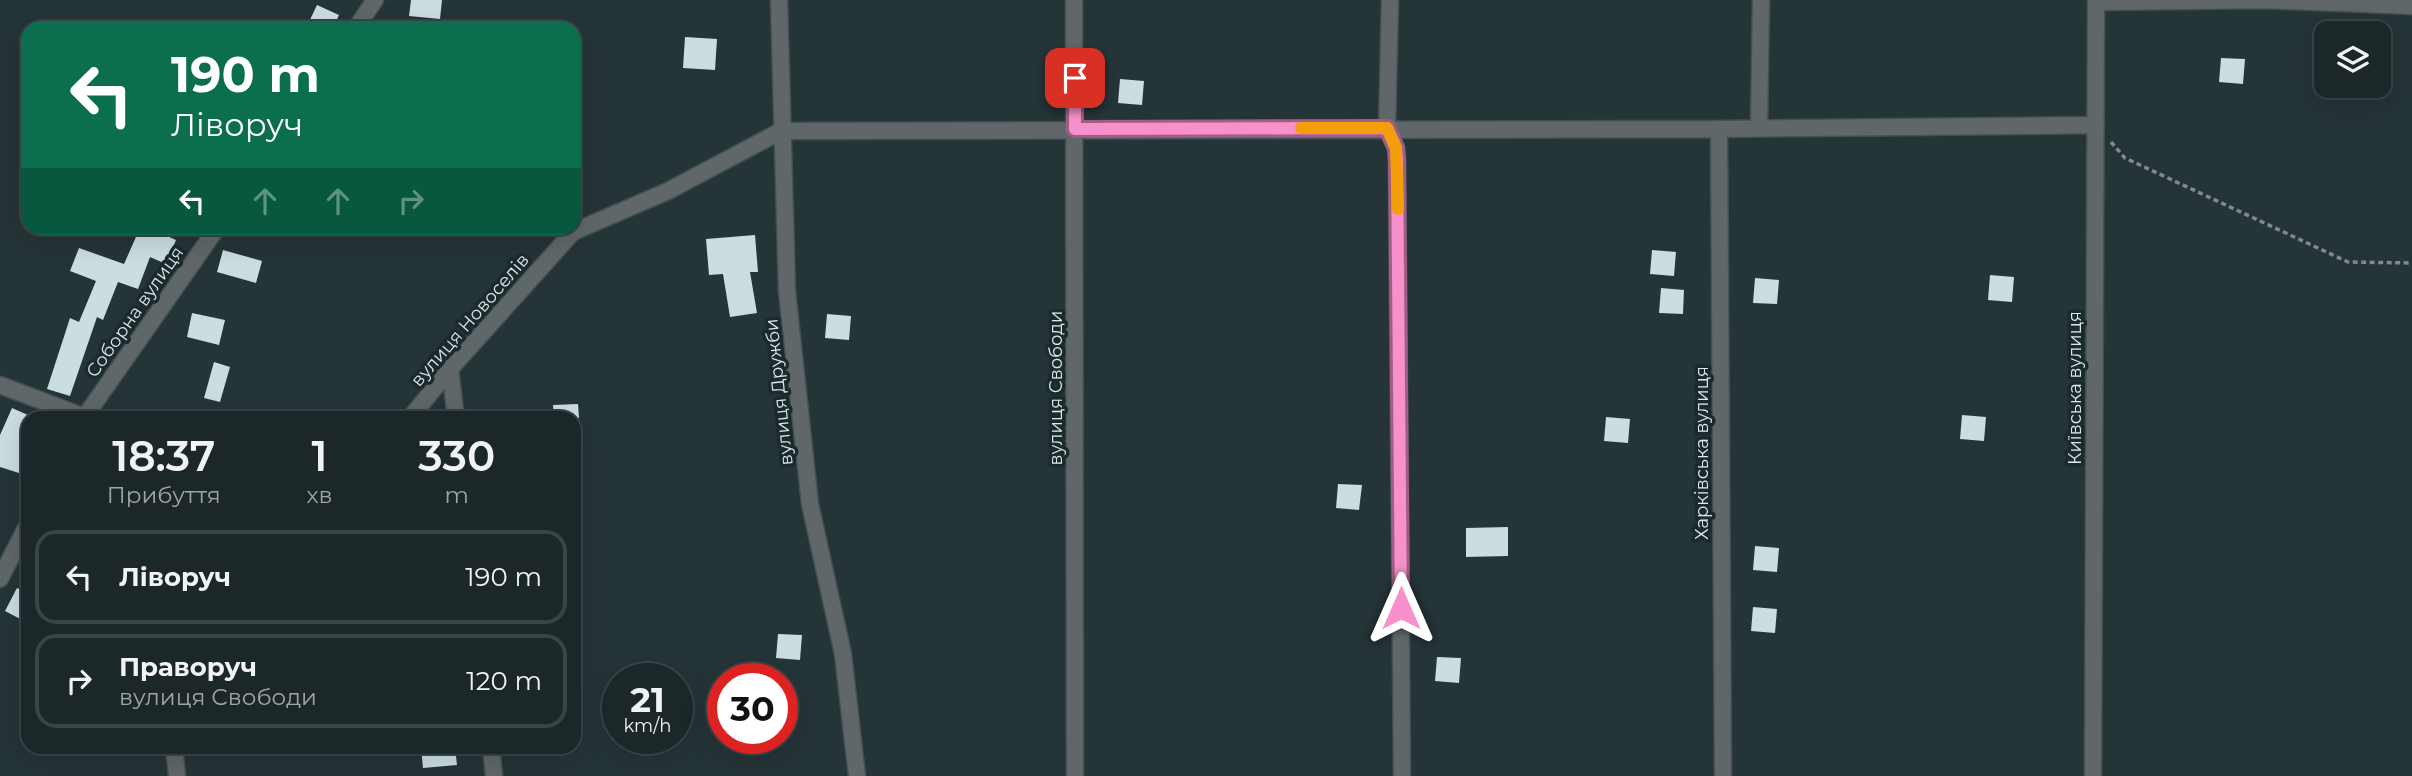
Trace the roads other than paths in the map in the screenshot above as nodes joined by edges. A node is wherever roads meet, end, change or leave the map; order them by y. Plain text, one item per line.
1 (375, 0) edge
2 (779, 0) edge
3 (1074, 0) edge
4 (1390, 0) edge
5 (1761, 0) edge
6 (2096, 1) edge
7 (2412, 6) edge
8 (361, 21) edge
9 (2096, 125) junction
10 (1387, 128) junction
11 (1759, 128) junction
12 (1075, 129) junction
13 (1720, 129) junction
14 (781, 131) junction
15 (581, 229) edge
16 (212, 235) edge
17 (570, 235) edge
18 (450, 369) junction
19 (0, 385) edge
20 (67, 411) edge
21 (90, 411) edge
22 (416, 411) edge
23 (455, 411) edge
24 (21, 538) edge
25 (0, 579) edge
26 (175, 754) edge
27 (492, 754) edge
28 (177, 776) edge
29 (494, 776) edge
30 (857, 776) edge
31 (1076, 776) edge
32 (1402, 776) edge
33 (1723, 776) edge
34 (2093, 776) edge

1 - 8 street
2 - 14 street, вулиця Дружби
3 - 12 street, вулиця Свободи
4 - 10 street
5 - 11 street
6 - 7 street
6 - 9 street, Київська вулиця
9 - 11 street
9 - 34 street, Київська вулиця
10 - 12 street
10 - 13 street
10 - 32 street
11 - 13 street
12 - 14 street
12 - 31 street, вулиця Свободи
13 - 33 street, Харківська вулиця
14 - 15 street, вулиця Новоселів
14 - 30 street, вулиця Дружби
16 - 21 street, Соборна вулиця
17 - 18 street, вулиця Новоселів
18 - 22 street, вулиця Новоселів
18 - 23 street
19 - 20 street
24 - 25 street
26 - 28 street
27 - 29 street

